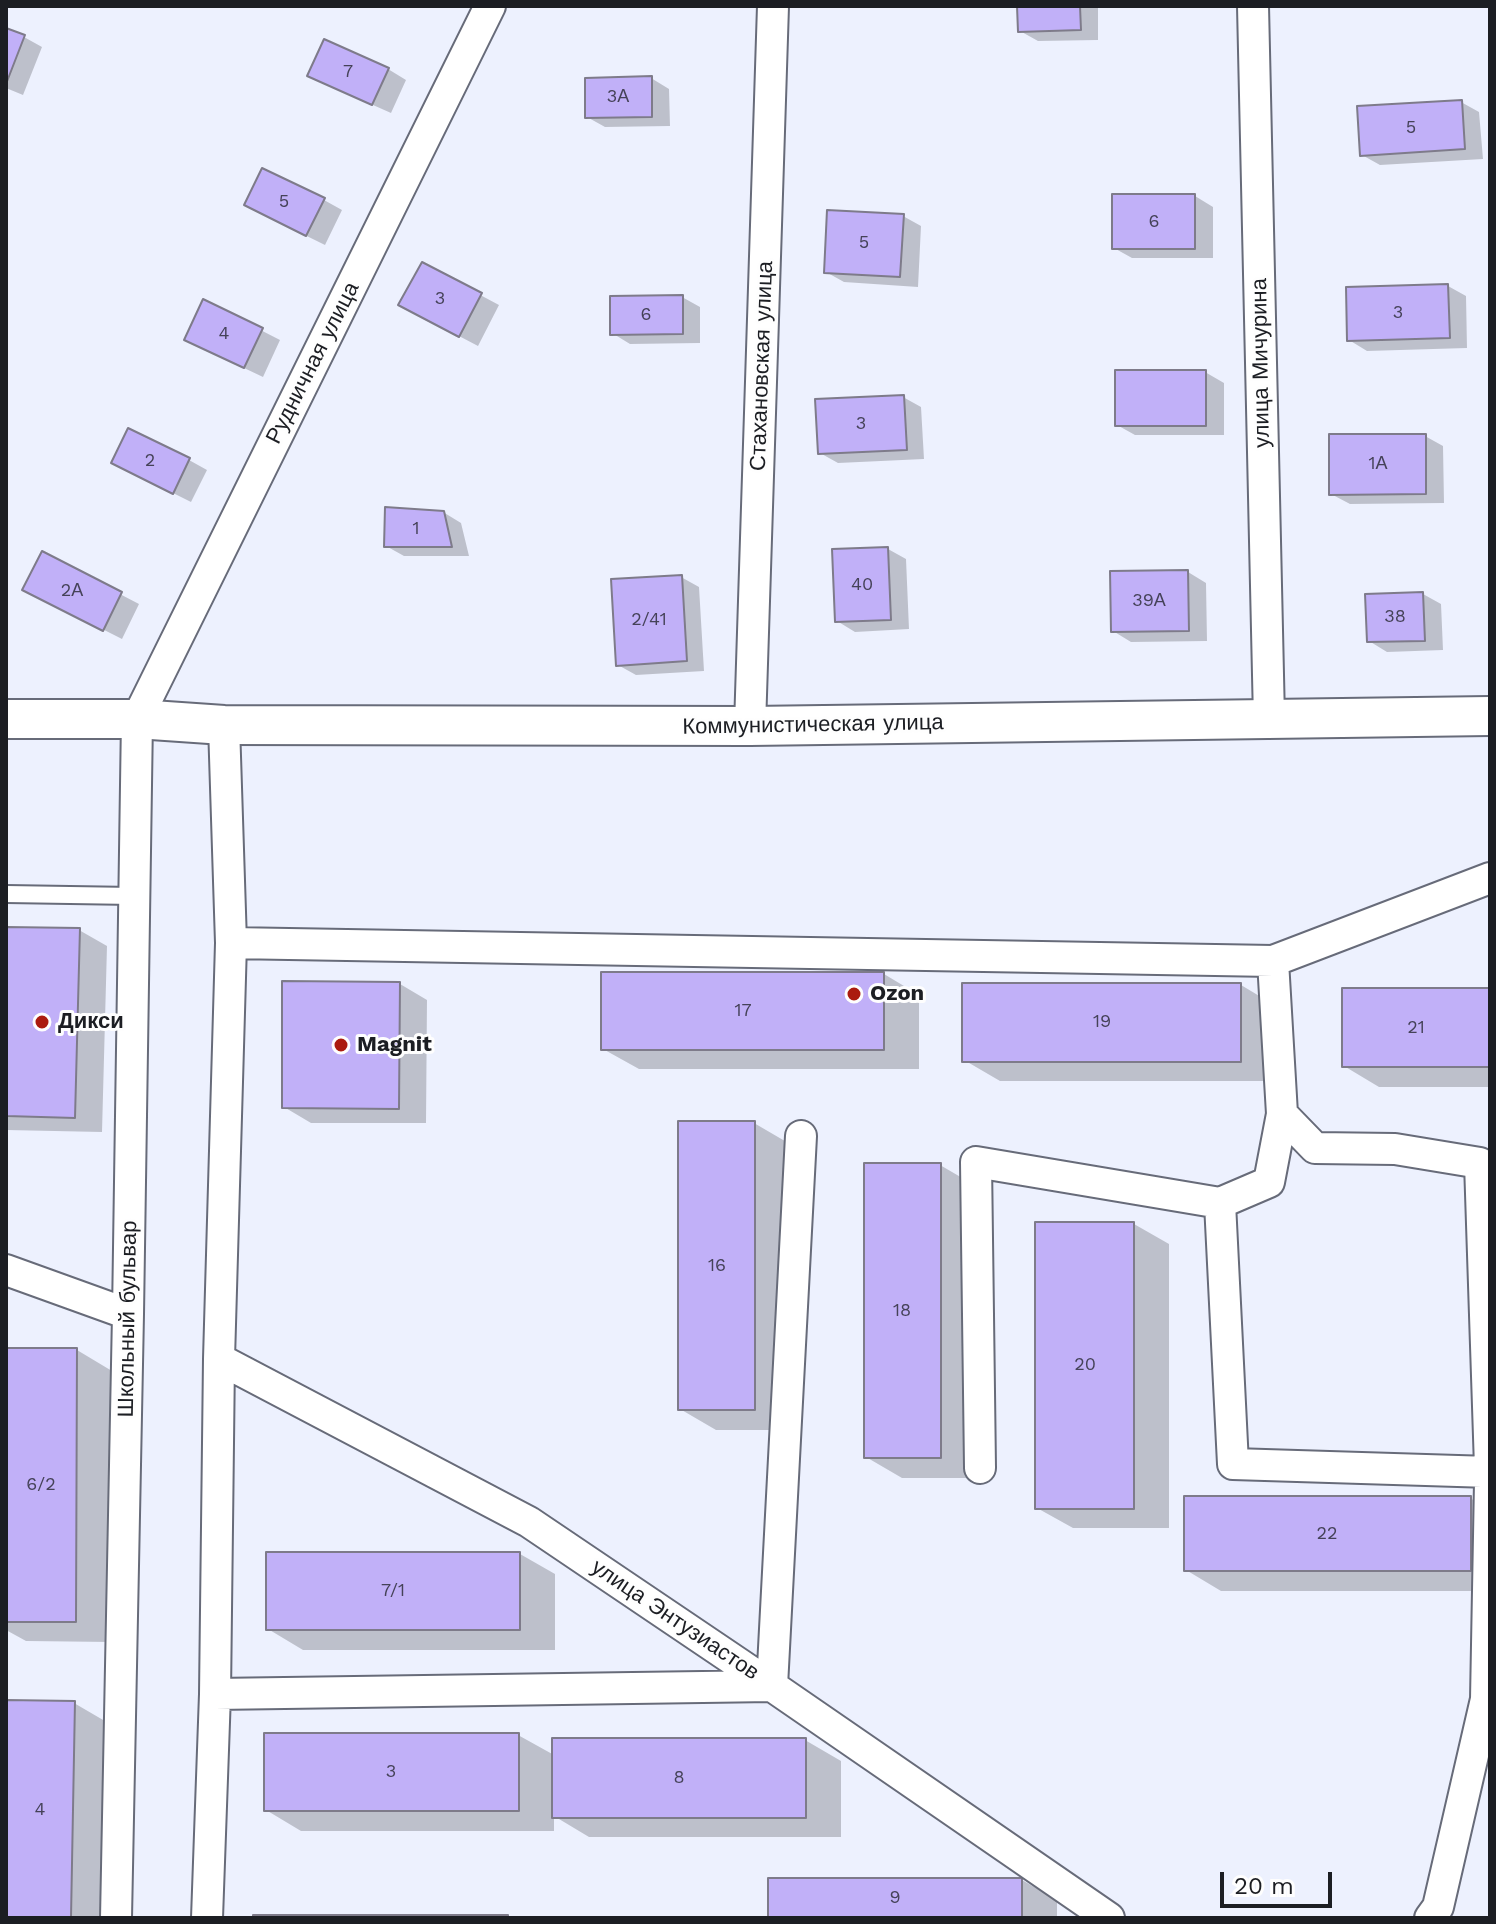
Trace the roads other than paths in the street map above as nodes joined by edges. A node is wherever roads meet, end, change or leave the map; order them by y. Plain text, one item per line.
1 (490, 6) edge
2 (773, 6) edge
3 (1253, 6) edge
4 (1490, 716) edge
5 (6, 719) edge
6 (137, 719) junction
7 (1269, 719) junction
8 (224, 725) junction
9 (750, 726) junction
10 (1490, 878) edge
11 (6, 894) edge
12 (134, 896) junction
13 (231, 943) junction
14 (1273, 961) junction
15 (1282, 1114) junction
16 (801, 1136) dead end
17 (1220, 1203) junction
18 (6, 1270) edge
19 (128, 1314) junction
20 (219, 1359) junction
21 (980, 1468) dead end
22 (1490, 1469) edge
23 (1490, 1482) edge
24 (772, 1686) junction
25 (215, 1694) junction
26 (116, 1918) edge
27 (207, 1918) edge
28 (1109, 1918) edge
29 (1430, 1918) edge

1 - 6 street, Рудничная улица
2 - 9 street, Стахановская улица
3 - 7 street, улица Мичурина
4 - 7 street, Коммунистическая улица
5 - 6 street, Коммунистическая улица
6 - 8 street, Коммунистическая улица
6 - 12 street, Школьный бульвар
7 - 9 street, Коммунистическая улица
8 - 9 street, Коммунистическая улица
8 - 13 street
10 - 14 street
11 - 12 lane
12 - 19 street, Школьный бульвар
13 - 14 street
13 - 20 street
14 - 15 street
15 - 17 street
15 - 22 street
16 - 24 street
17 - 21 street
17 - 22 street
18 - 19 street
19 - 26 street, Школьный бульвар
20 - 24 street, улица Энтузиастов
20 - 25 street
23 - 29 street
24 - 25 street
24 - 28 street, улица Энтузиастов
25 - 27 street

